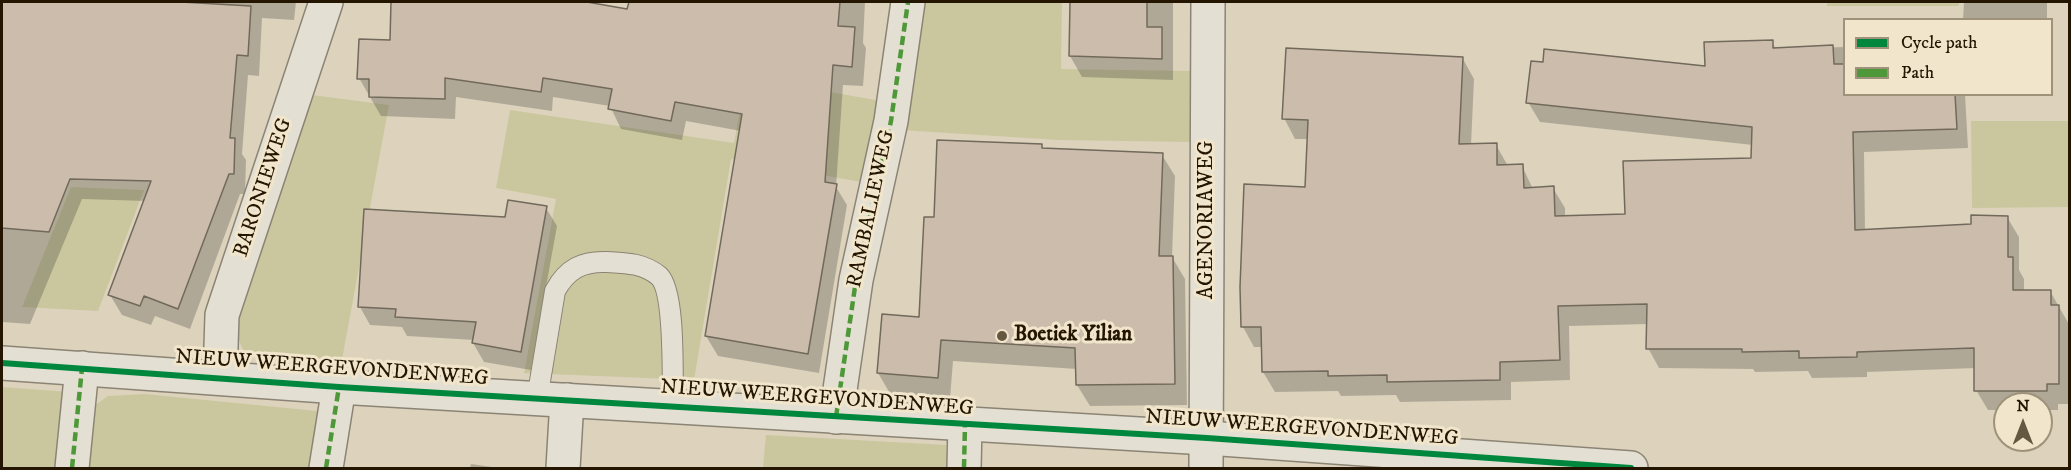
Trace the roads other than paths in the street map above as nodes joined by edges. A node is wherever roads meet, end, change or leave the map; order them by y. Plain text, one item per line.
1 (326, 2) edge
2 (908, 2) edge
3 (1208, 2) edge
4 (2, 363) edge
5 (82, 368) junction
6 (220, 378) junction
7 (339, 387) junction
8 (552, 399) junction
9 (673, 406) junction
10 (836, 417) junction
11 (965, 425) junction
12 (1207, 453) edge
13 (1381, 459) edge
14 (72, 468) edge
15 (326, 468) edge
16 (562, 468) edge
17 (964, 468) edge
18 (1631, 468) edge

1 - 6 street, BARONIEWEG
2 - 10 street, RAMBALIEWEG
3 - 12 street, AGENORIAWEG
4 - 5 street, NIEUW WEERGEVONDENWEG
5 - 6 street, NIEUW WEERGEVONDENWEG
5 - 14 street
6 - 7 street, NIEUW WEERGEVONDENWEG
7 - 8 street, NIEUW WEERGEVONDENWEG
7 - 15 street
8 - 9 street, NIEUW WEERGEVONDENWEG
8 - 9 lane
8 - 16 street
9 - 10 street, NIEUW WEERGEVONDENWEG
10 - 11 street, NIEUW WEERGEVONDENWEG
11 - 12 street, NIEUW WEERGEVONDENWEG
11 - 17 street
12 - 13 street, NIEUW WEERGEVONDENWEG
13 - 18 street, NIEUW WEERGEVONDENWEG

